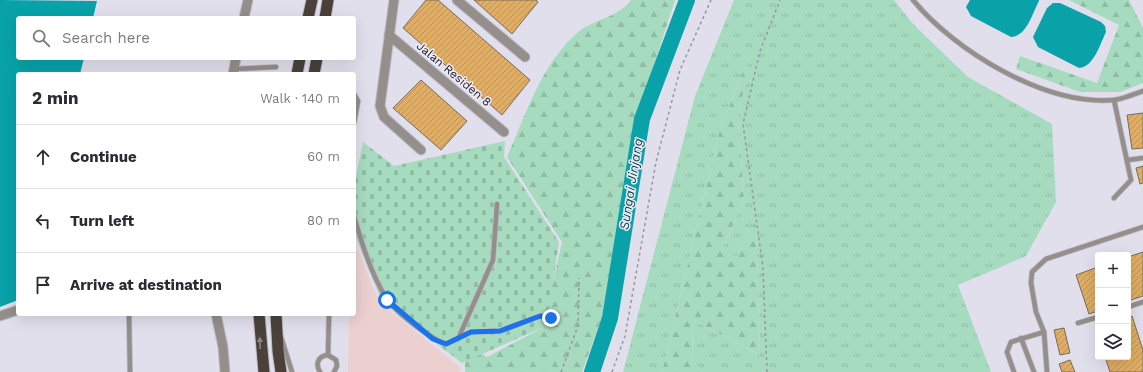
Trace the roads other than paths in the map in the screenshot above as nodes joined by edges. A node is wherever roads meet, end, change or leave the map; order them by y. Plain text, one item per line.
1 (248, 0) edge
2 (312, 0) edge
3 (328, 0) edge
4 (394, 0) edge
5 (457, 0) edge
6 (913, 0) edge
7 (244, 16) edge
8 (308, 16) edge
9 (325, 16) edge
10 (389, 34) junction
11 (525, 57) dead end
12 (236, 60) edge
13 (300, 60) edge
14 (317, 60) edge
15 (276, 67) dead end
16 (233, 72) edge
17 (297, 72) edge
18 (314, 72) edge
19 (1143, 91) edge
20 (356, 98) edge
21 (1114, 100) junction
22 (356, 112) edge
23 (504, 132) dead end
24 (421, 150) dead end
25 (1143, 158) edge
26 (1128, 160) junction
27 (1114, 198) dead end
28 (497, 204) dead end
29 (356, 222) edge
30 (1143, 227) edge
31 (1143, 302) edge
32 (1131, 306) edge
33 (16, 311) edge
34 (0, 316) edge
35 (129, 316) edge
36 (216, 316) edge
37 (259, 316) edge
38 (276, 316) edge
39 (329, 316) edge
40 (1095, 317) edge
41 (551, 318) dead end
42 (1078, 323) dead end
43 (1044, 332) junction
44 (1021, 338) junction
45 (458, 339) junction
46 (328, 355) junction
47 (130, 372) edge
48 (225, 372) edge
49 (264, 372) edge
50 (281, 372) edge
51 (292, 372) edge
52 (320, 372) edge
53 (334, 372) edge
54 (1014, 372) edge
55 (1034, 372) edge
56 (1045, 372) edge

1 - 7 street
2 - 8 highway
3 - 9 highway
4 - 10 street
5 - 11 street
6 - 21 lane
10 - 23 street, Jalan Residen 8
10 - 24 street
12 - 16 street
13 - 17 highway
14 - 18 highway
15 - 16 lane
19 - 21 lane
20 - 22 lane
21 - 26 lane
25 - 26 lane
26 - 27 lane
28 - 45 lane
29 - 45 lane
30 - 43 lane
31 - 32 lane
33 - 34 street
35 - 47 lane
36 - 48 street
49 -> 37 highway
38 - 50 highway
38 - 51 lane
39 - 46 lane
40 - 42 lane
41 - 45 lane
43 - 44 lane
43 - 56 lane
44 - 54 lane
44 - 55 lane
46 - 52 lane
46 - 53 lane

